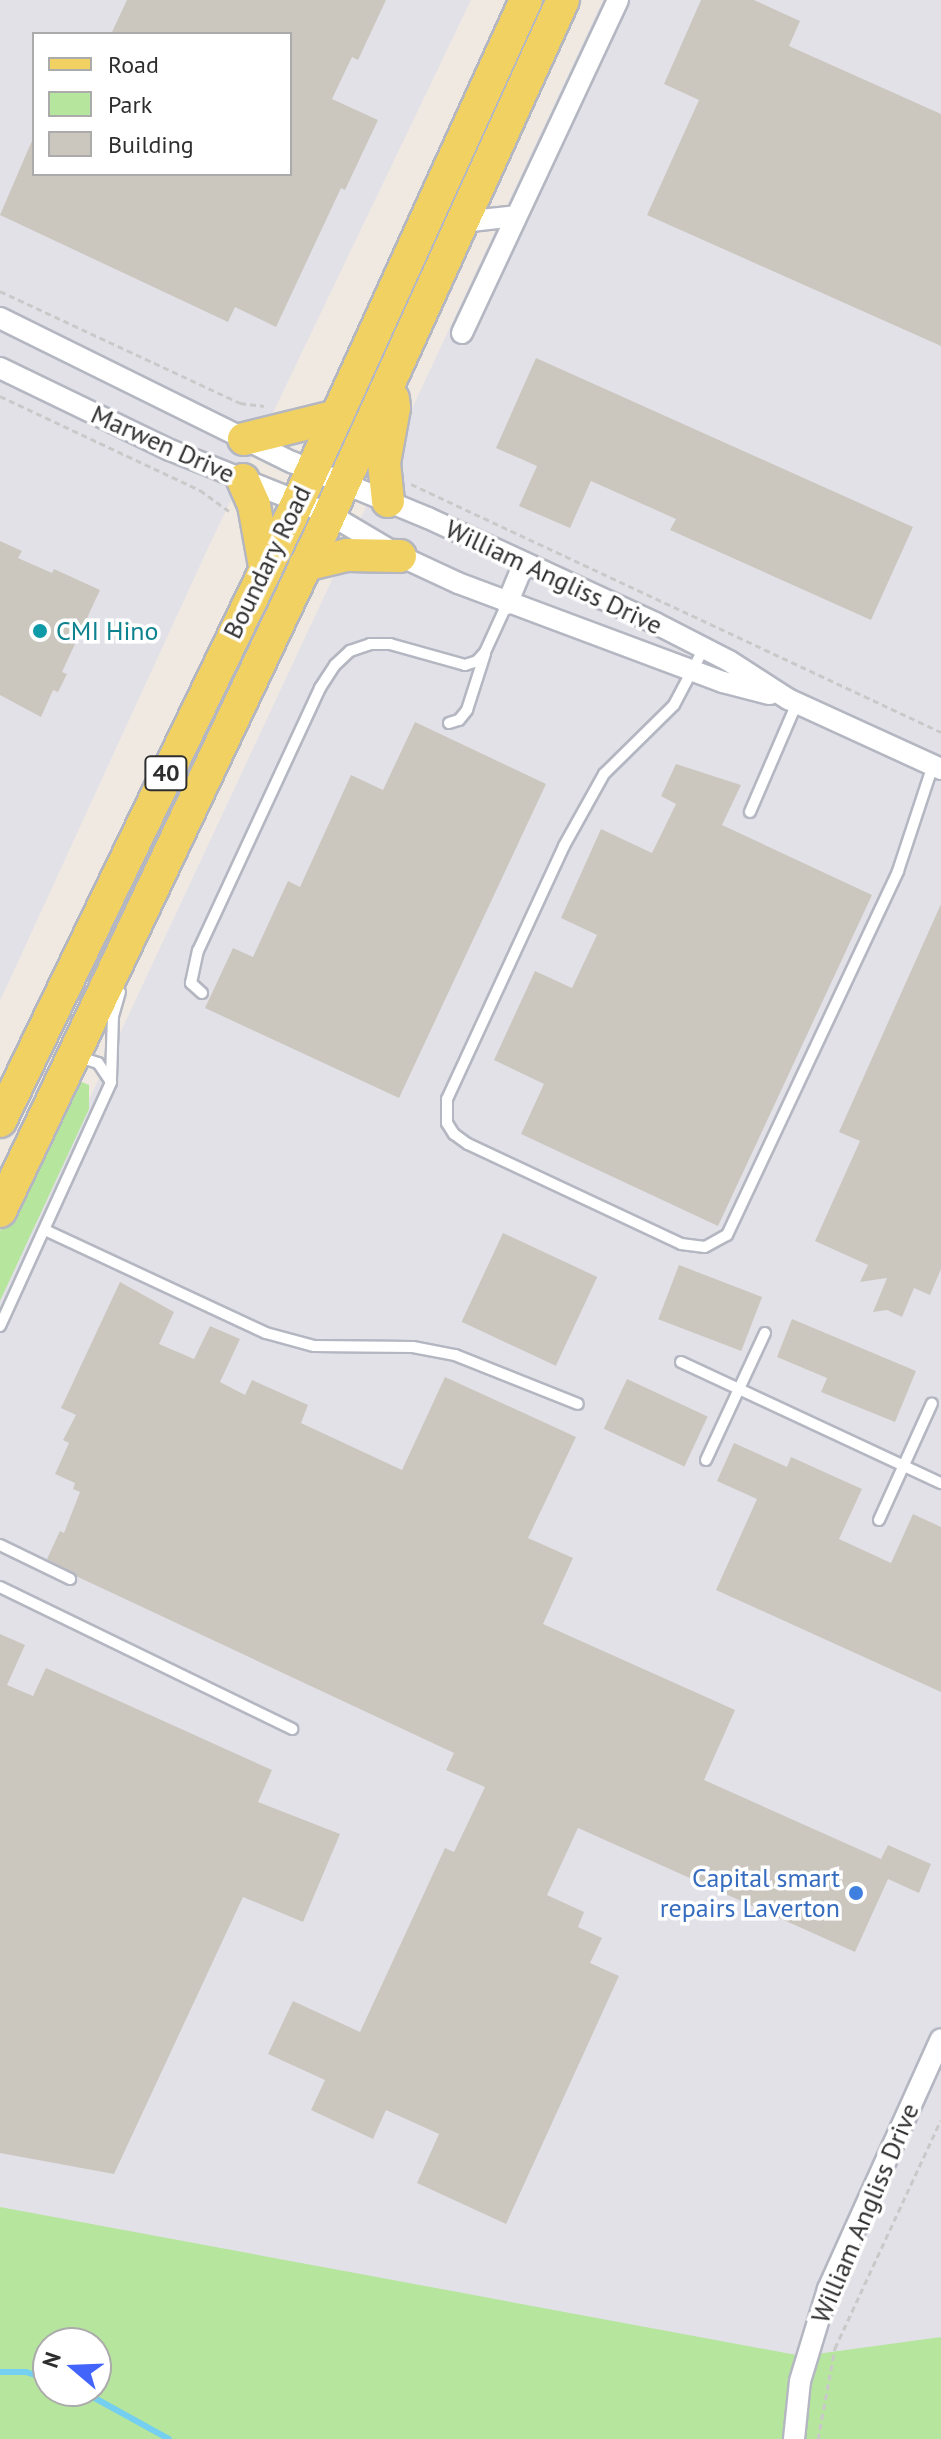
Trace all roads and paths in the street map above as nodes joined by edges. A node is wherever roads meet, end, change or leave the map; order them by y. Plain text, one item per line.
1 (526, 0) edge
2 (563, 0) edge
3 (618, 0) edge
4 (516, 216) junction
5 (462, 222) junction
6 (0, 291) edge
7 (0, 318) edge
8 (462, 333) dead end
9 (0, 368) edge
10 (389, 384) junction
11 (0, 396) edge
12 (267, 407) dead end
13 (337, 416) junction
14 (244, 439) junction
15 (311, 471) junction
16 (243, 480) junction
17 (341, 485) junction
18 (397, 491) junction
19 (298, 502) junction
20 (329, 514) junction
21 (237, 517) dead end
22 (400, 556) junction
23 (524, 563) junction
24 (305, 565) junction
25 (265, 566) junction
26 (507, 604) junction
27 (704, 648) junction
28 (485, 652) junction
29 (693, 670) junction
30 (793, 701) junction
31 (449, 723) dead end
32 (941, 732) edge
33 (937, 767) edge
34 (750, 812) dead end
35 (169, 856) junction
36 (202, 993) dead end
37 (36, 1046) junction
38 (74, 1056) junction
39 (111, 1082) junction
40 (0, 1121) edge
41 (0, 1211) edge
42 (45, 1230) junction
43 (0, 1326) edge
44 (765, 1333) dead end
45 (681, 1362) dead end
46 (739, 1389) junction
47 (932, 1403) dead end
48 (578, 1404) dead end
49 (706, 1460) dead end
50 (904, 1466) junction
51 (941, 1483) edge
52 (879, 1520) dead end
53 (0, 1545) edge
54 (70, 1579) dead end
55 (0, 1587) edge
56 (292, 1729) dead end
57 (941, 2039) edge
58 (941, 2120) edge
59 (794, 2439) edge
60 (818, 2439) edge

1 - 13 main road, Boundary Road / 40
2 - 5 main road, Boundary Road / 40
3 - 4 street
4 - 5 street
4 - 8 street
5 - 10 main road, Boundary Road / 40
6 - 12 path
7 - 14 street, Marwen Drive
9 - 16 street, Marwen Drive
10 - 17 main road, Boundary Road / 40
10 - 18 main road
11 - 21 path
13 - 14 main road
13 - 15 main road, Boundary Road / 40
14 - 15 street, Marwen Drive
15 - 17 street, William Angliss Drive
15 - 19 main road, Boundary Road / 40
16 - 19 street, Marwen Drive
16 - 25 main road
17 - 18 street, William Angliss Drive
17 - 20 main road, Boundary Road / 40
18 - 23 street, William Angliss Drive
18 - 32 path
19 - 20 street, Marwen Drive
19 - 25 main road, Boundary Road / 40
20 - 22 street, William Angliss Drive
20 - 24 main road, Boundary Road / 40
22 - 24 main road
22 - 26 street, William Angliss Drive
23 - 26 street
23 - 27 street, William Angliss Drive
24 - 35 main road, Boundary Road / 40
25 - 37 main road, Boundary Road / 40
26 - 28 lane
26 - 29 street, William Angliss Drive
27 - 29 lane
27 - 30 street, William Angliss Drive
28 - 31 lane
28 - 36 lane
29 - 30 street, William Angliss Drive
29 - 33 lane
30 - 33 street, William Angliss Drive
30 - 34 lane
35 - 38 main road, Boundary Road / 40
35 - 39 lane
37 - 38 main road
37 - 40 main road, Boundary Road / 40
38 - 39 lane
38 - 41 main road, Boundary Road / 40
39 - 42 lane
42 - 43 lane
42 - 48 lane
44 - 46 lane
45 - 46 lane
46 - 49 lane
46 - 50 lane
47 - 50 lane
50 - 51 lane
50 - 52 lane
53 - 54 lane
55 - 56 lane
57 - 59 street, William Angliss Drive
58 - 60 path

